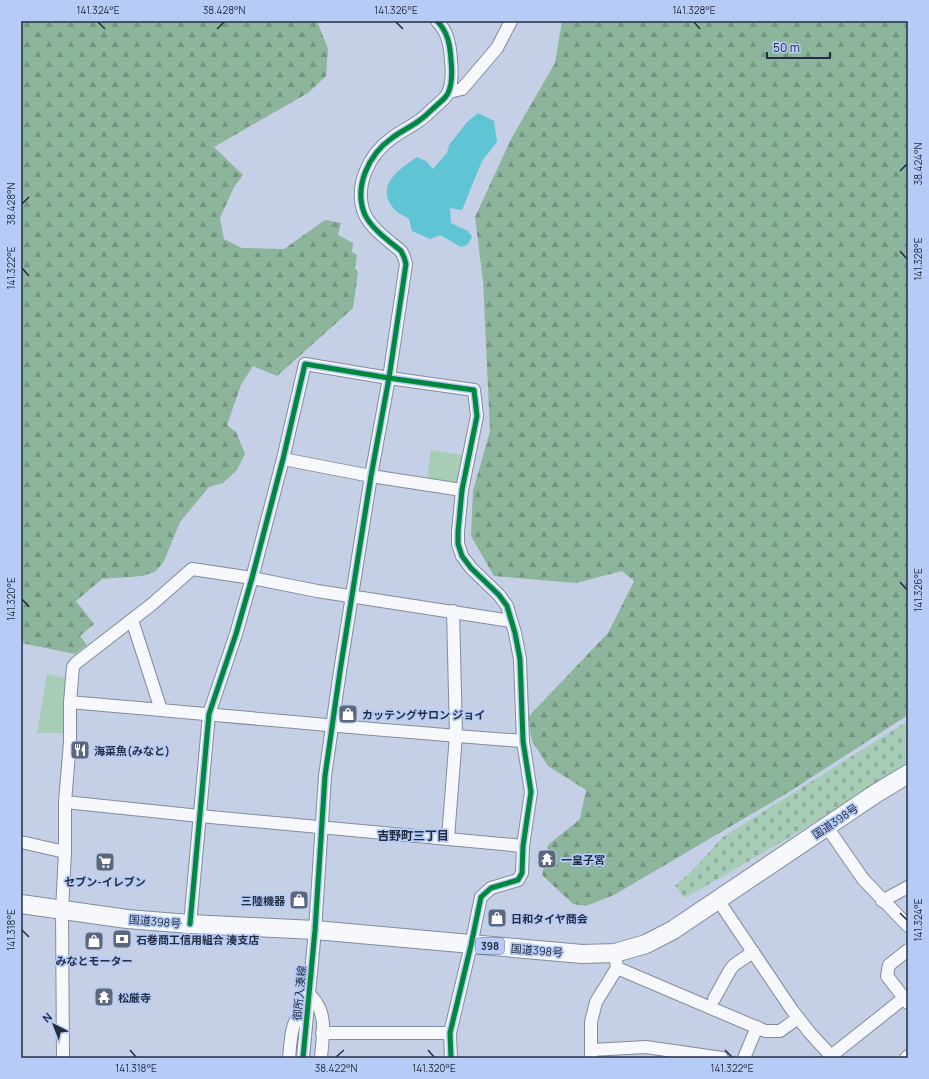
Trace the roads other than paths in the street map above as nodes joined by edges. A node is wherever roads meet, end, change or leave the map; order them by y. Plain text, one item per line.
1 (438, 21) edge
2 (511, 21) edge
3 (449, 92) junction
4 (389, 378) junction
5 (283, 459) junction
6 (371, 476) junction
7 (462, 490) junction
8 (252, 578) junction
9 (353, 596) junction
10 (453, 611) junction
11 (132, 620) junction
12 (511, 621) junction
13 (70, 702) junction
14 (161, 710) junction
15 (209, 714) junction
16 (332, 726) junction
17 (456, 735) junction
18 (523, 741) junction
19 (908, 775) edge
20 (66, 802) junction
21 (200, 816) junction
22 (322, 827) junction
23 (827, 827) junction
24 (448, 838) junction
25 (21, 842) edge
26 (523, 846) junction
27 (65, 852) junction
28 (908, 887) edge
29 (718, 900) junction
30 (882, 901) junction
31 (21, 904) edge
32 (62, 910) junction
33 (190, 924) junction
34 (908, 926) edge
35 (315, 930) junction
36 (471, 945) junction
37 (908, 950) edge
38 (754, 952) junction
39 (616, 961) junction
40 (309, 994) junction
41 (714, 999) dead end
42 (906, 1000) edge
43 (308, 1008) junction
44 (798, 1018) junction
45 (757, 1027) junction
46 (322, 1033) junction
47 (450, 1033) junction
48 (591, 1054) edge
49 (659, 1054) edge
50 (832, 1057) edge
51 (63, 1058) edge
52 (289, 1058) edge
53 (303, 1058) edge
54 (321, 1058) edge
55 (451, 1058) edge
56 (722, 1058) edge
57 (744, 1058) edge

1 - 3 street
2 - 3 street
3 - 4 street, 御所入湊線
4 - 5 street
4 - 6 street, 御所入湊線
4 - 7 street
5 - 6 street
5 - 8 street
6 - 7 street
6 - 9 street, 御所入湊線
7 - 12 street
8 - 9 street
8 - 11 street
8 - 15 street
9 - 10 street
9 - 16 street, 御所入湊線
10 - 12 street
10 - 17 street
11 - 13 street
11 - 14 street
12 - 18 street
13 - 14 street
13 - 20 street
14 - 15 street
15 - 16 street
15 - 21 street
16 - 17 street
16 - 22 street, 御所入湊線
17 - 18 street
17 - 24 street
18 - 26 street
19 - 23 highway, 国道398号 / 398
20 - 21 street
20 - 27 street
21 - 22 street
21 - 33 street
22 - 24 street
22 - 35 street, 御所入湊線
23 - 29 highway, 国道398号 / 398
23 - 30 street
24 - 26 street
25 - 27 street
26 - 36 street
27 - 32 street
28 - 30 street
29 - 38 street
29 - 39 highway, 国道398号 / 398
30 - 34 street
31 - 32 highway, 国道398号 / 398
32 - 33 highway, 国道398号 / 398
32 - 51 street
33 - 35 highway, 国道398号 / 398
35 - 36 highway, 国道398号 / 398
35 - 40 street, 御所入湊線
36 - 39 highway, 国道398号 / 398
36 - 47 street
37 - 42 street
38 - 41 street
38 - 44 street
39 - 45 street
39 - 48 street
40 - 43 street, 御所入湊線
40 - 46 street
42 - 50 street
43 - 52 street
43 - 53 street, 御所入湊線
44 - 45 street
44 - 50 street
45 - 57 street
46 - 47 street
46 - 54 street
47 - 55 street
48 - 49 street
49 - 56 street

